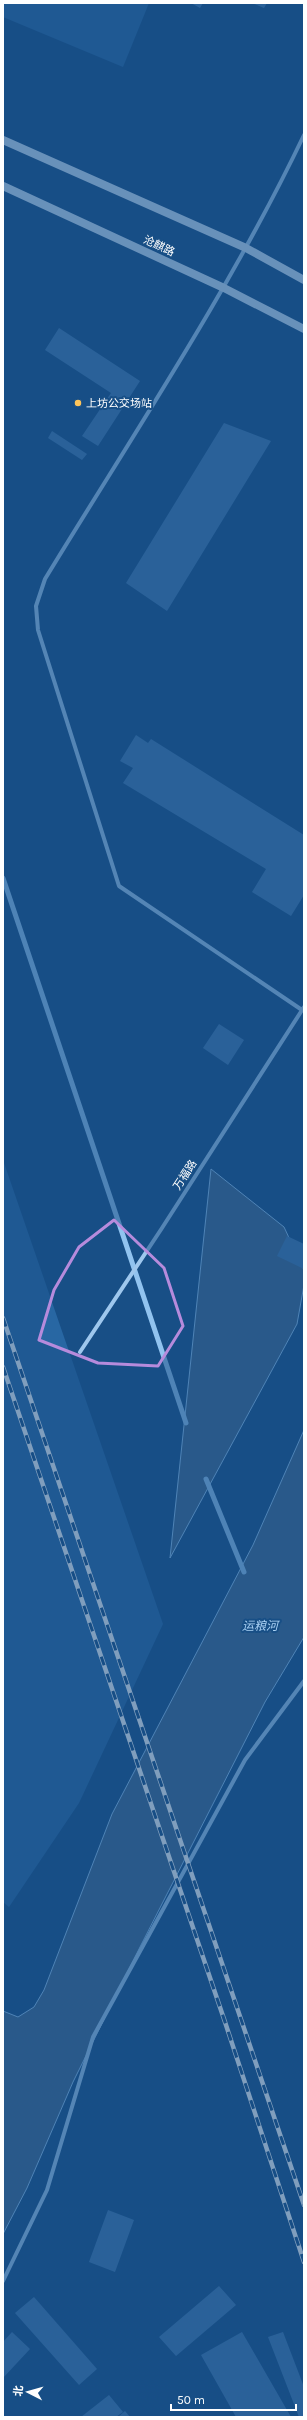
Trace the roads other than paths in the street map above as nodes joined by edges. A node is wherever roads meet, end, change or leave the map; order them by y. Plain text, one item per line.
1 (304, 135) edge
2 (3, 140) edge
3 (3, 186) edge
4 (246, 248) junction
5 (304, 280) edge
6 (224, 288) junction
7 (304, 329) edge
8 (303, 1009) edge
9 (80, 1352) dead end
10 (304, 1681) edge
11 (3, 2281) edge

1 - 4 street
2 - 4 main road
3 - 6 main road, 沧麒路
4 - 5 main road
4 - 6 street
6 - 7 main road, 沧麒路
6 - 8 street
8 - 9 street, 万福路
10 - 11 street

